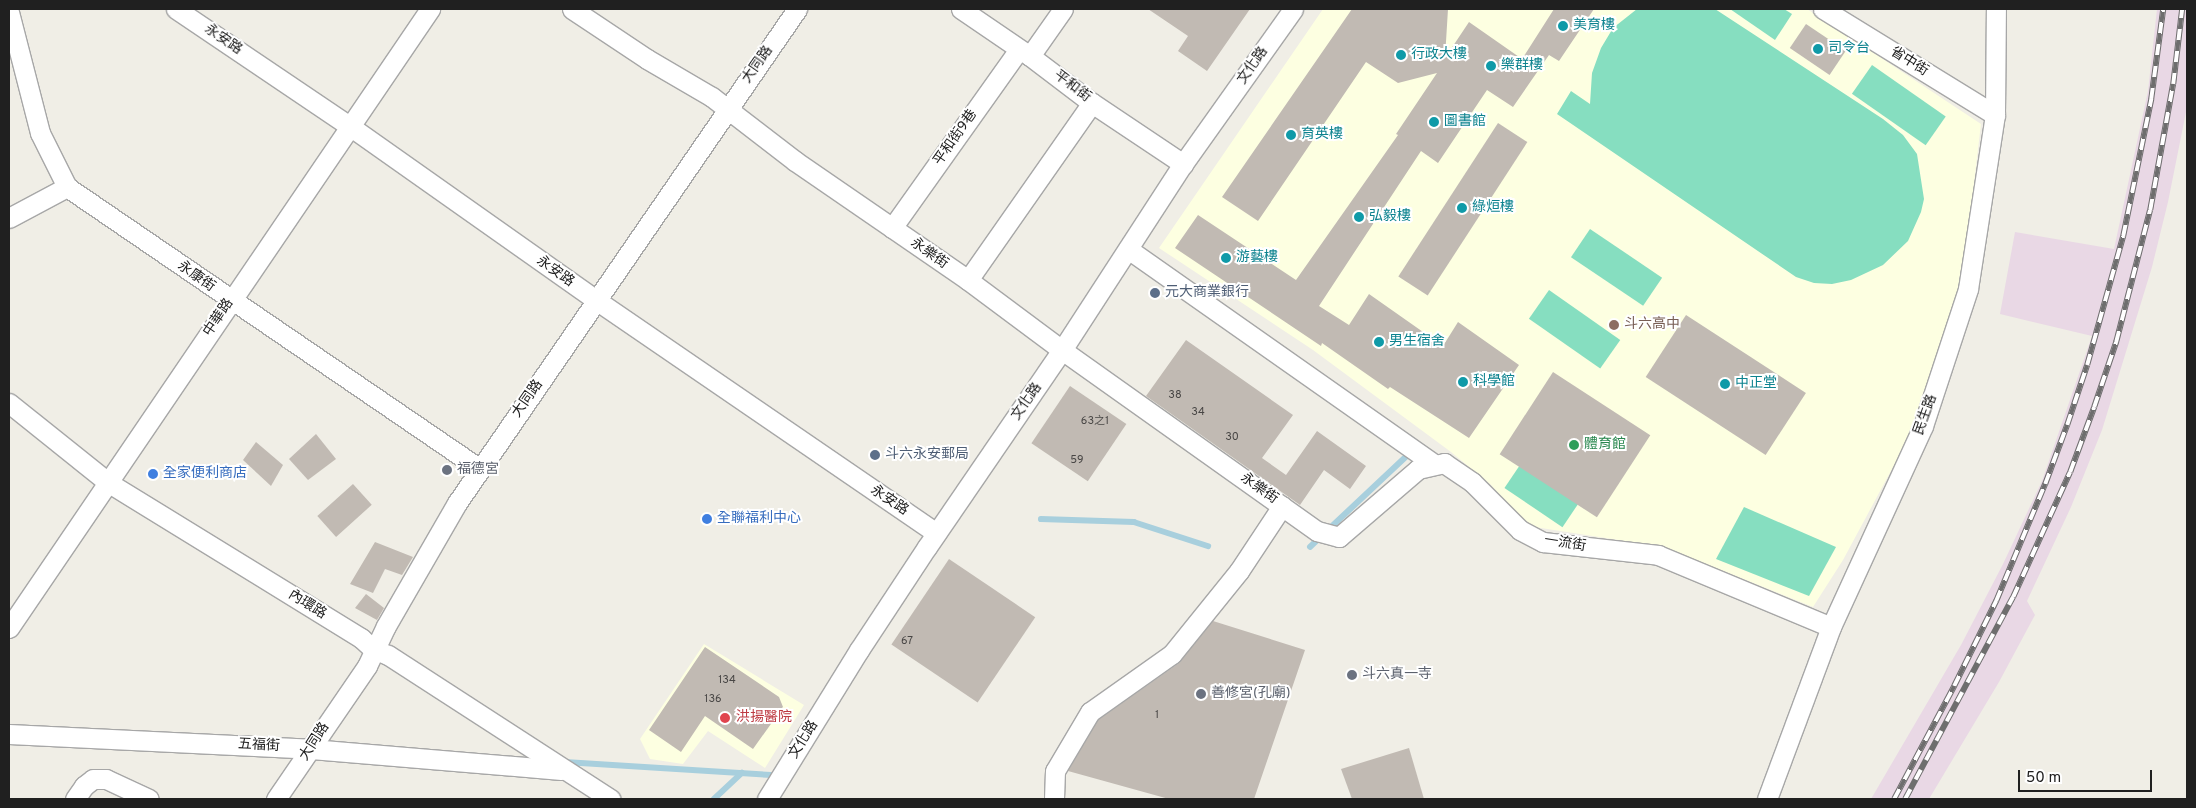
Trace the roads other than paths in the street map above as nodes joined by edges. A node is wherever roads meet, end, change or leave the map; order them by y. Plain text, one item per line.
1 (176, 9) edge
2 (430, 9) edge
3 (572, 9) edge
4 (797, 9) edge
5 (961, 9) edge
6 (1063, 9) edge
7 (1293, 9) edge
8 (1823, 9) edge
9 (1996, 9) edge
10 (9, 12) edge
11 (1024, 52) junction
12 (1092, 103) junction
13 (727, 109) junction
14 (1995, 115) junction
15 (351, 127) junction
16 (1183, 164) junction
17 (66, 187) junction
18 (9, 218) edge
19 (892, 228) junction
20 (1128, 249) junction
21 (968, 280) junction
22 (596, 300) junction
23 (231, 301) junction
24 (1062, 350) junction
25 (9, 403) edge
26 (1434, 464) junction
27 (480, 469) junction
28 (109, 483) junction
29 (1282, 506) junction
30 (936, 533) junction
31 (1831, 627) junction
32 (9, 628) edge
33 (373, 649) junction
34 (9, 734) edge
35 (315, 742) junction
36 (568, 771) junction
37 (75, 799) edge
38 (149, 799) edge
39 (276, 799) edge
40 (611, 799) edge
41 (768, 799) edge
42 (1054, 799) edge
43 (1767, 799) edge

1 - 15 street, 永安路
2 - 15 street, 中華路
3 - 13 street, 永樂街
4 - 13 street, 大同路
5 - 11 street, 平和街
6 - 11 street, 平和街9巷
7 - 16 street, 文化路
8 - 14 street, 省中街
9 - 14 street, 民生路
10 - 17 street, 永康街
11 - 12 street, 平和街
11 - 19 street, 平和街9巷
12 - 16 street, 平和街
12 - 21 street
13 - 19 street, 永樂街
13 - 22 street, 大同路
14 - 31 street, 民生路
15 - 22 street, 永安路
15 - 23 street, 中華路
16 - 20 street, 文化路
17 - 18 street
17 - 23 street, 永康街
19 - 21 street, 永樂街
20 - 24 street, 文化路
20 - 26 street, 一流街
21 - 24 street, 永樂街
22 - 27 street, 大同路
22 - 30 street, 永安路
23 - 27 street, 永康街
23 - 28 street, 中華路
24 - 29 street, 永樂街
24 - 30 street, 文化路
25 - 28 street, 內環路
26 - 29 street, 永樂街
26 - 31 street, 一流街
27 - 33 street, 大同路
28 - 32 street, 中華路
28 - 33 street, 內環路
29 - 42 street, 永樂街
30 - 41 street, 文化路
31 - 43 street, 民生路
33 - 35 street, 大同路
33 - 36 street, 內環路
34 - 35 street, 五福街
35 - 36 street, 五福街
35 - 39 street, 大同路
36 - 40 street, 內環路
37 - 38 street

